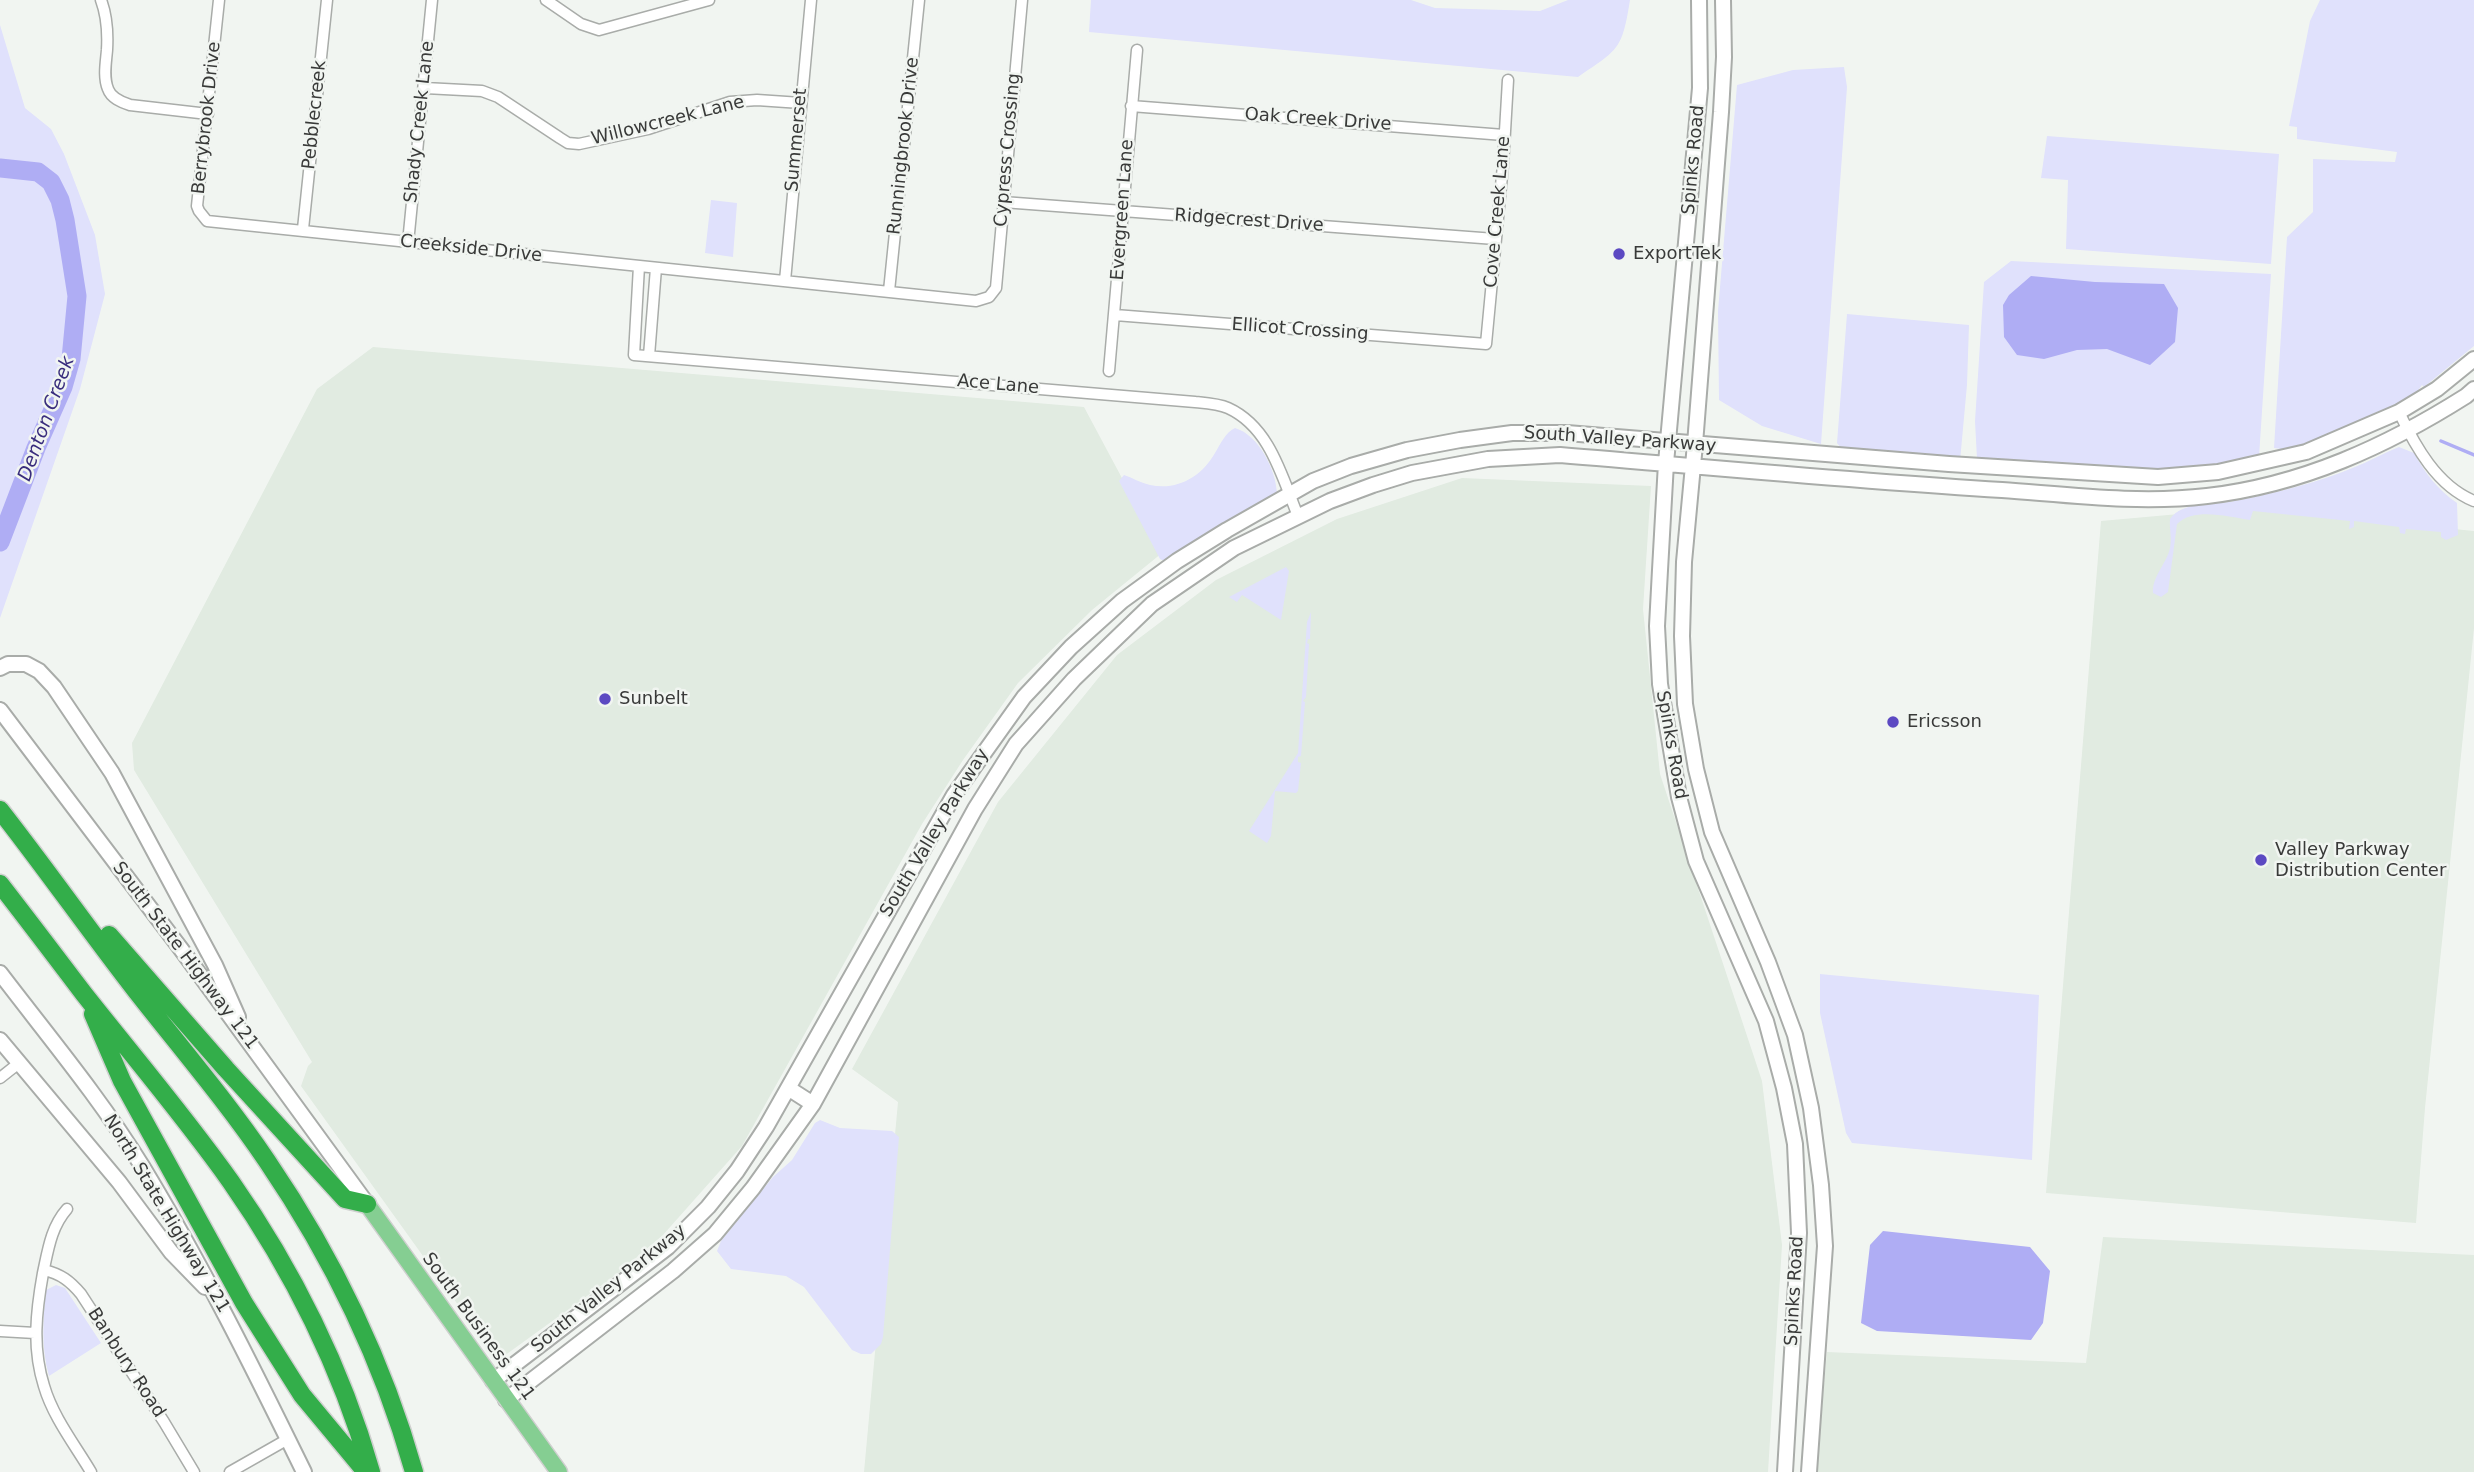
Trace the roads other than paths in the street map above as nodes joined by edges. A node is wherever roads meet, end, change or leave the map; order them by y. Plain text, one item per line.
1 (101, 0) edge
2 (219, 0) edge
3 (327, 0) edge
4 (432, 0) edge
5 (546, 0) edge
6 (709, 0) edge
7 (811, 0) edge
8 (919, 0) edge
9 (1022, 0) edge
10 (1699, 0) edge
11 (1723, 0) edge
12 (1137, 50) dead end
13 (1508, 80) dead end
14 (425, 88) junction
15 (800, 103) junction
16 (1131, 106) junction
17 (208, 114) junction
18 (1504, 135) junction
19 (1694, 159) junction
20 (1717, 162) junction
21 (1003, 202) junction
22 (1124, 212) junction
23 (303, 229) junction
24 (1495, 239) junction
25 (408, 243) junction
26 (639, 266) junction
27 (656, 268) junction
28 (785, 281) junction
29 (889, 291) junction
30 (989, 297) joint
31 (1115, 315) junction
32 (1486, 344) joint
33 (649, 356) junction
34 (2474, 359) edge
35 (1109, 371) dead end
36 (2474, 389) edge
37 (2399, 412) junction
38 (2408, 431) junction
39 (1669, 442) junction
40 (1695, 444) junction
41 (1666, 463) junction
42 (1692, 466) junction
43 (1965, 466) junction
44 (2158, 477) junction
45 (1963, 488) junction
46 (1289, 495) junction
47 (2156, 500) junction
48 (2474, 501) edge
49 (1298, 516) junction
50 (1056, 664) junction
51 (0, 668) edge
52 (1073, 679) junction
53 (0, 710) edge
54 (0, 810) edge
55 (0, 884) edge
56 (62, 890) junction
57 (1756, 936) junction
58 (1732, 946) junction
59 (0, 973) edge
60 (85, 995) junction
61 (246, 1038) junction
62 (0, 1040) edge
63 (19, 1063) junction
64 (0, 1078) edge
65 (788, 1088) junction
66 (813, 1104) junction
67 (1815, 1139) junction
68 (1795, 1144) junction
69 (367, 1204) junction
70 (67, 1209) dead end
71 (44, 1270) junction
72 (218, 1301) junction
73 (0, 1331) edge
74 (35, 1333) junction
75 (493, 1381) junction
76 (506, 1400) junction
77 (288, 1440) junction
78 (91, 1472) edge
79 (194, 1472) edge
80 (230, 1472) edge
81 (304, 1472) edge
82 (366, 1472) edge
83 (372, 1472) edge
84 (414, 1472) edge
85 (559, 1472) edge
86 (1785, 1472) edge
87 (1810, 1472) edge

1 - 17 street
2 - 17 street, Berrybrook Drive
3 - 23 street, Pebblecreek
4 - 14 street, Shady Creek Lane
5 - 6 street
7 - 15 street, Summerset
8 - 29 street, Runningbrook Drive
9 - 21 street, Cypress Crossing
10 - 19 main road, Spinks Road
11 - 20 main road, Spinks Road
12 - 16 street, Evergreen Lane
13 - 18 street, Cove Creek Lane
14 - 15 street, Willowcreek Lane
14 - 25 street, Shady Creek Lane
15 - 28 street, Summerset
16 - 18 street, Oak Creek Drive
16 - 22 street, Evergreen Lane
17 - 23 street, Berrybrook Drive
18 - 24 street, Cove Creek Lane
19 - 20 main road
19 - 39 main road, Spinks Road
20 - 40 main road, Spinks Road
21 - 22 street, Ridgecrest Drive
21 - 30 street, Cypress Crossing
22 - 24 street, Ridgecrest Drive
22 - 31 street, Evergreen Lane
23 - 25 street, Creekside Drive
24 - 32 street, Cove Creek Lane
25 - 26 street, Creekside Drive
26 - 27 street, Creekside Drive
26 - 33 street, Ace Lane
27 - 28 street, Creekside Drive
27 - 33 street
28 - 29 street, Creekside Drive
29 - 30 street, Creekside Drive
31 - 32 street, Ellicot Crossing
31 - 35 street, Evergreen Lane
33 - 46 street, Ace Lane
34 - 37 main road, South Valley Parkway
36 - 38 main road, South Valley Parkway
37 - 38 street
37 - 44 main road, South Valley Parkway
38 - 47 main road, South Valley Parkway
38 - 48 street
39 - 40 main road, South Valley Parkway
39 - 41 main road, Spinks Road
39 - 46 main road, South Valley Parkway
40 - 42 main road, Spinks Road
40 - 43 main road, South Valley Parkway
41 - 42 main road, South Valley Parkway
41 - 49 main road, South Valley Parkway
41 - 58 main road, Spinks Road
42 - 45 main road, South Valley Parkway
42 - 57 main road, Spinks Road
43 - 44 main road, South Valley Parkway
43 - 45 main road
44 - 47 main road
45 - 47 main road, South Valley Parkway
46 - 49 street, Ace Lane
46 - 50 main road, South Valley Parkway
49 - 52 main road, South Valley Parkway
50 - 52 main road
50 - 65 main road, South Valley Parkway
51 - 61 main road
52 - 66 main road, South Valley Parkway
53 - 61 main road, South State Highway 121
54 - 56 highway
55 - 60 highway
56 - 69 highway
56 - 84 highway
57 - 58 main road
57 - 67 main road, Spinks Road
58 - 68 main road, Spinks Road
59 - 72 main road, North State Highway 121
60 - 82 highway
60 - 83 highway
61 - 69 main road, South State Highway 121
62 - 63 main road
63 - 64 street
63 - 72 main road
65 - 66 main road
65 - 75 main road, South Valley Parkway
66 - 76 main road, South Valley Parkway
67 - 68 main road
67 - 87 main road, Spinks Road
68 - 86 main road, Spinks Road
69 - 75 main road, South Business 121
70 - 71 street
71 - 74 street
71 - 79 street, Banbury Road
72 - 77 main road, North State Highway 121
73 - 74 street
74 - 78 street
75 - 76 main road, South Business 121
76 - 85 main road, South Business 121
77 - 80 street
77 - 81 main road, North State Highway 121

